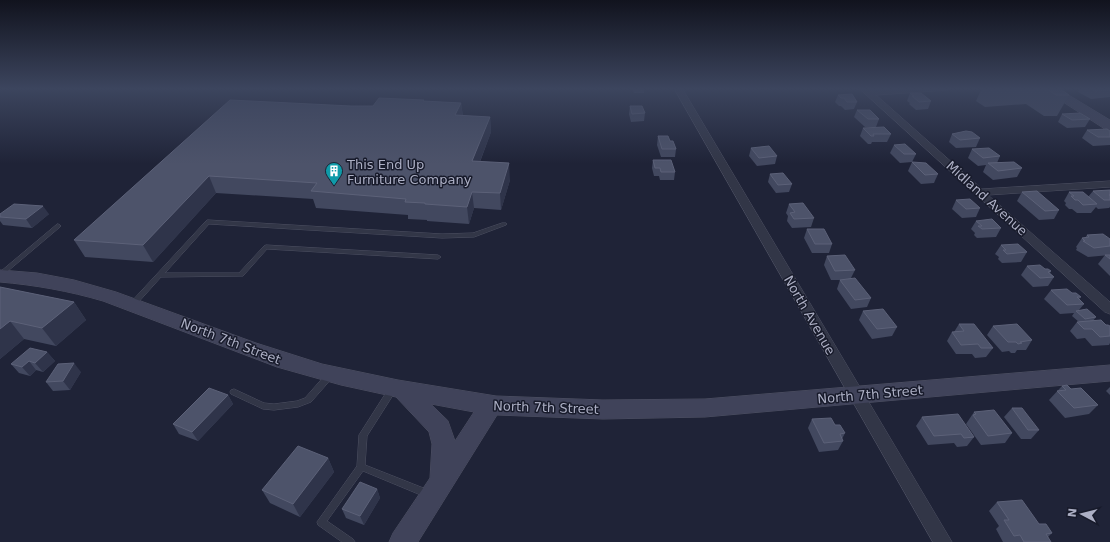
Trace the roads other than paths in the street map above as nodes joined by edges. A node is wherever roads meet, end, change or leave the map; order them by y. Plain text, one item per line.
1 (693, 113) edge
2 (891, 113) edge
3 (1089, 113) edge
4 (1110, 126) edge
5 (1110, 184) edge
6 (980, 192) junction
7 (504, 224) dead end
8 (58, 226) dead end
9 (438, 257) dead end
10 (0, 275) edge
11 (160, 275) junction
12 (133, 304) junction
13 (1110, 309) edge
14 (1110, 373) edge
15 (331, 374) junction
16 (398, 389) junction
17 (234, 392) dead end
18 (857, 396) junction
19 (491, 405) junction
20 (361, 467) junction
21 (437, 489) junction
22 (350, 542) edge
23 (403, 542) edge
24 (943, 542) edge

1 - 18 street, North Avenue
2 - 6 street, Midland Avenue
3 - 4 street
5 - 6 street
6 - 13 street, Midland Avenue
7 - 11 lane
8 - 10 lane
9 - 11 lane
10 - 12 street, North 7th Street
11 - 12 lane
12 - 15 street, North 7th Street
14 - 18 street, North 7th Street
15 - 16 street, North 7th Street
15 - 17 lane
16 - 19 street, North 7th Street
16 - 20 lane
16 - 21 street
18 - 19 street, North 7th Street
18 - 24 street, North Avenue
19 - 21 street
20 - 21 lane
20 - 22 lane
21 - 23 street

